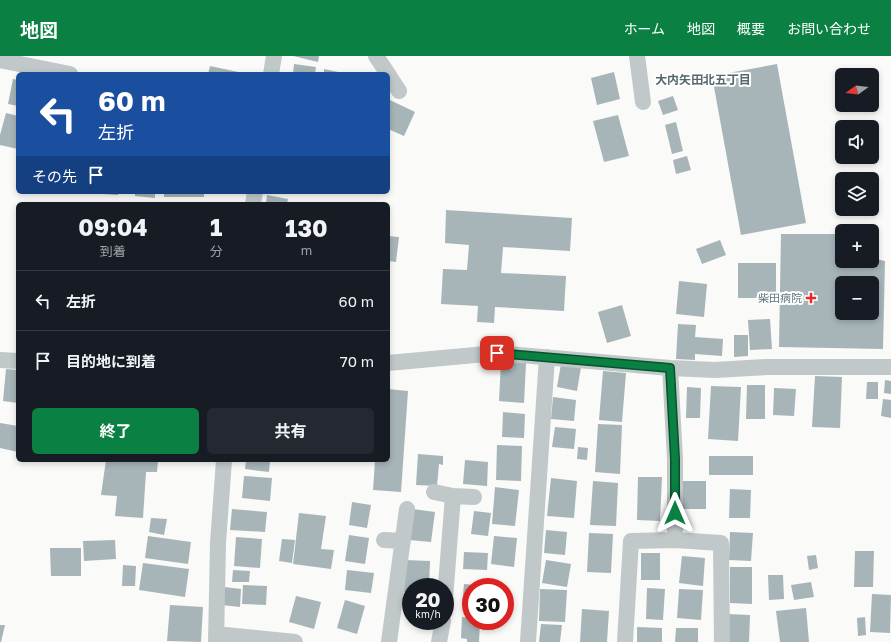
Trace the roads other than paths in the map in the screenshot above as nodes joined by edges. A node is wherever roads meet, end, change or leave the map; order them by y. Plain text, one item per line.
1 (274, 56) edge
2 (376, 56) edge
3 (637, 56) edge
4 (0, 60) edge
5 (56, 72) edge
6 (272, 72) edge
7 (387, 72) edge
8 (390, 77) edge
9 (399, 91) dead end
10 (643, 102) dead end
11 (547, 357) junction
12 (0, 360) edge
13 (16, 361) edge
14 (390, 363) edge
15 (891, 367) edge
16 (670, 368) junction
17 (224, 462) edge
18 (434, 492) dead end
19 (454, 496) junction
20 (474, 497) dead end
21 (407, 509) dead end
22 (384, 540) dead end
23 (675, 540) junction
24 (403, 541) junction
25 (447, 578) edge
26 (441, 630) edge
27 (216, 638) edge
28 (295, 642) edge
29 (389, 642) edge
30 (439, 642) edge
31 (528, 642) edge
32 (625, 642) edge
33 (722, 642) edge

1 - 6 street
2 - 7 street
3 - 10 street
4 - 5 street
8 - 9 street
11 - 14 street
11 - 16 street
11 - 31 street
12 - 13 street
15 - 16 street
16 - 23 street
17 - 27 street
18 - 19 street
19 - 20 street
19 - 25 street
21 - 24 street
22 - 24 street
23 - 32 street
23 - 33 street
24 - 29 street
26 - 30 street
27 - 28 street

